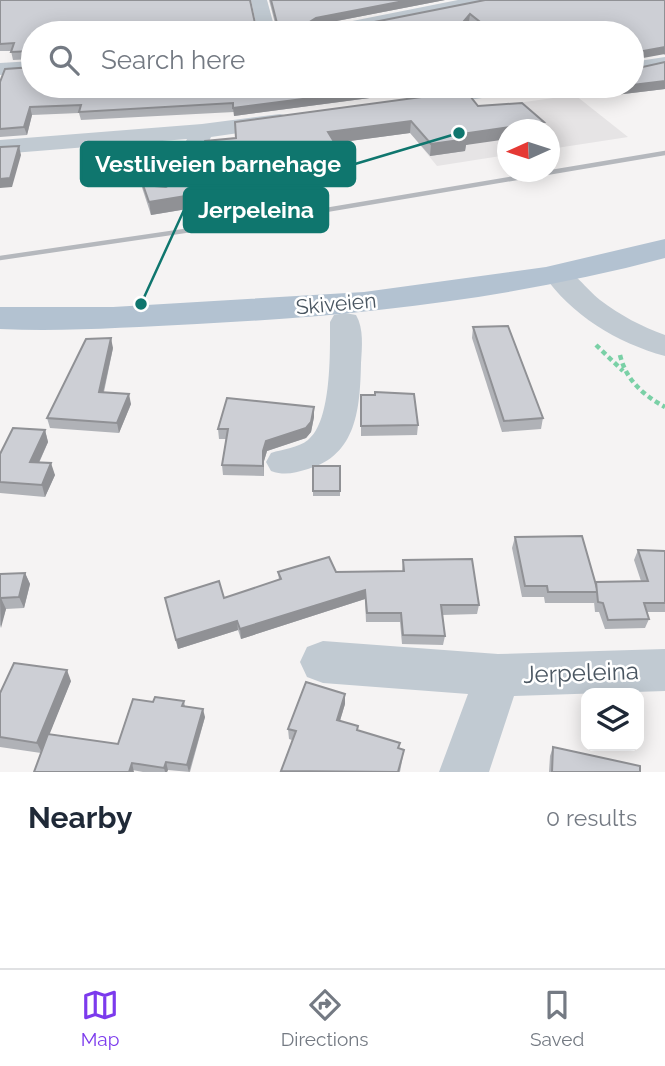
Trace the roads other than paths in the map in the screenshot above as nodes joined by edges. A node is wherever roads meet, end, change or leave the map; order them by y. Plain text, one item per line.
1 (259, 0) edge
2 (484, 0) edge
3 (264, 21) edge
4 (378, 21) edge
5 (665, 63) edge
6 (644, 66) edge
7 (21, 68) edge
8 (0, 69) edge
9 (432, 98) edge
10 (401, 104) edge
11 (295, 120) edge
12 (202, 131) junction
13 (0, 146) edge
14 (166, 191) edge
15 (665, 248) edge
16 (556, 274) junction
17 (1, 319) edge
18 (345, 322) dead end
19 (665, 346) edge
20 (284, 463) dead end
21 (323, 662) dead end
22 (665, 670) edge
23 (498, 675) junction
24 (464, 772) edge

1 - 3 street
2 - 4 street
5 - 6 street
7 - 8 street
9 - 10 street
11 - 12 street
12 - 13 street
12 - 14 street
15 - 16 main road, Skiveien
16 - 17 main road, Skiveien
16 - 19 street
18 - 20 street
21 - 23 street, Jerpeleina
22 - 23 street, Jerpeleina
23 - 24 street, Jerpeleina

